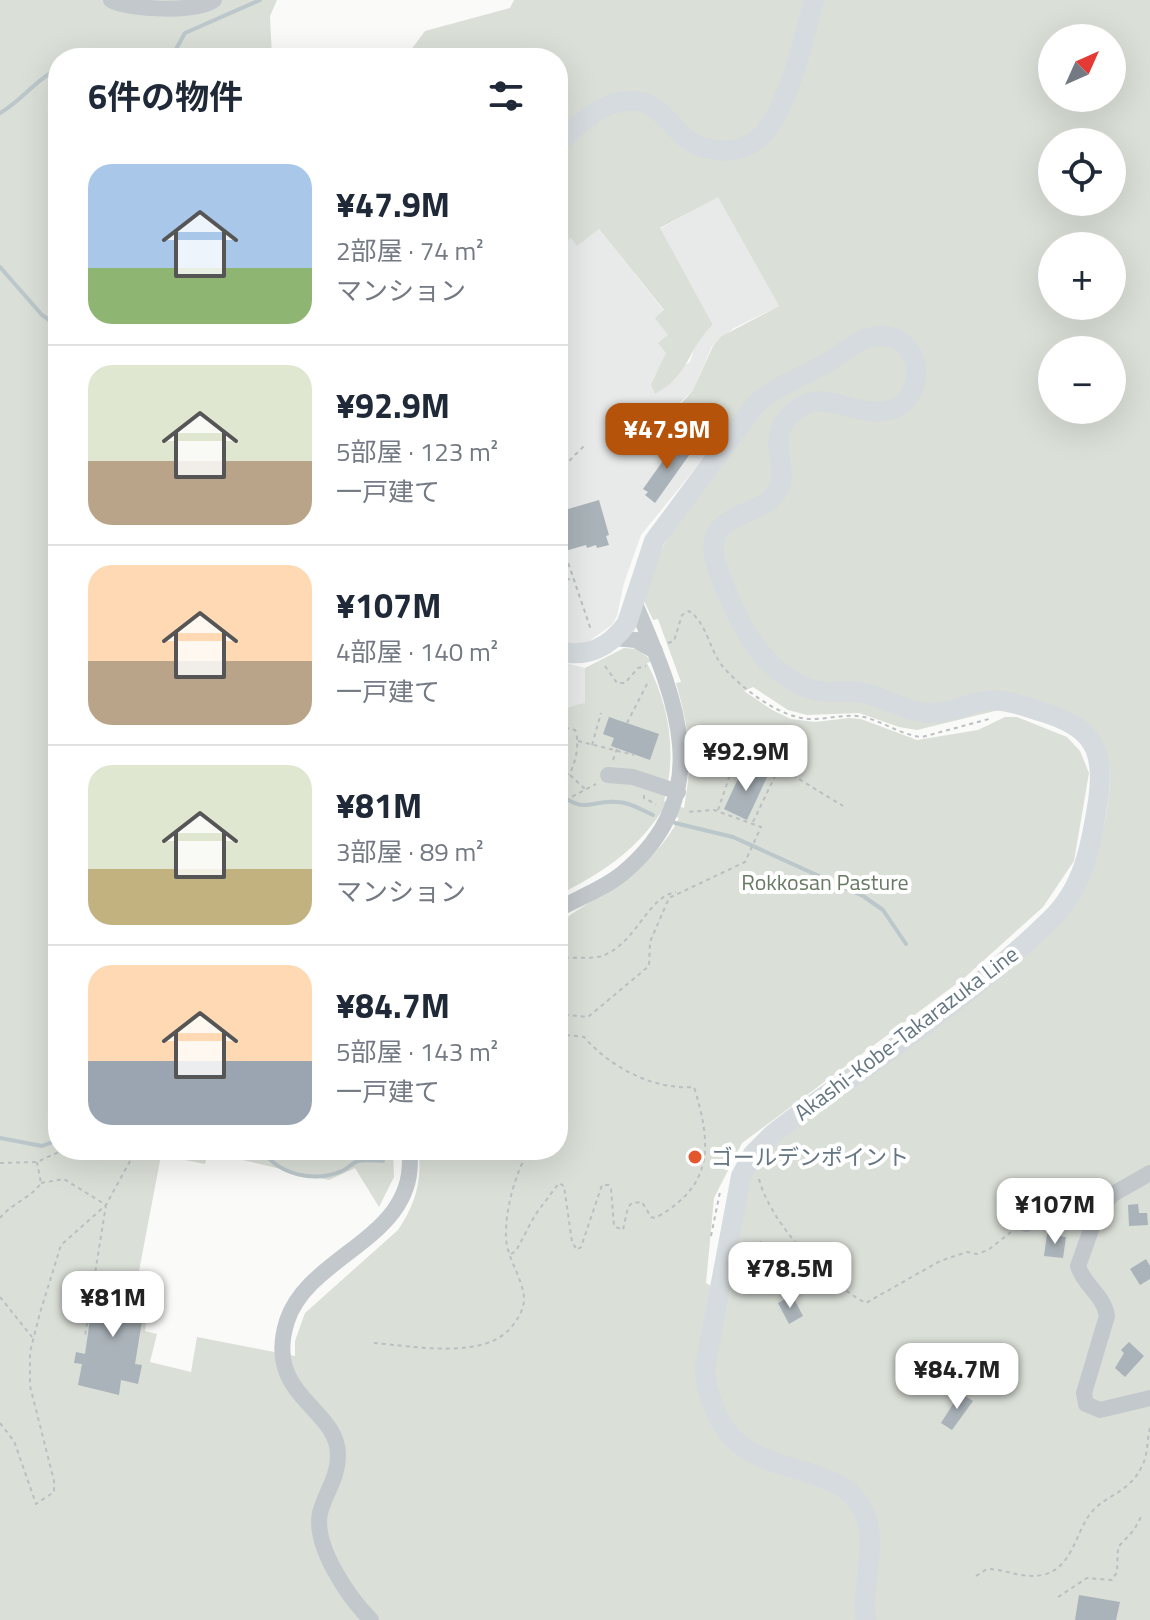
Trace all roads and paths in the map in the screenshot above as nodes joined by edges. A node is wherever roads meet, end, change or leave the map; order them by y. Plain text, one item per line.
1 (111, 0) edge
2 (214, 0) edge
3 (814, 0) edge
4 (568, 134) edge
5 (584, 446) dead end
6 (568, 462) edge
7 (568, 564) edge
8 (568, 579) edge
9 (573, 580) junction
10 (633, 599) junction
11 (584, 612) dead end
12 (614, 638) junction
13 (662, 648) junction
14 (568, 651) edge
15 (605, 665) dead end
16 (638, 668) dead end
17 (652, 675) dead end
18 (601, 713) dead end
19 (627, 723) dead end
20 (975, 724) dead end
21 (568, 728) edge
22 (577, 741) junction
23 (592, 745) junction
24 (634, 755) dead end
25 (776, 772) junction
26 (569, 774) joint
27 (608, 775) dead end
28 (587, 790) dead end
29 (580, 793) dead end
30 (644, 798) dead end
31 (568, 799) edge
32 (672, 806) junction
33 (843, 806) dead end
34 (718, 811) junction
35 (752, 824) junction
36 (678, 892) junction
37 (568, 904) edge
38 (568, 958) edge
39 (568, 1015) edge
40 (568, 1035) edge
41 (48, 1157) edge
42 (131, 1160) edge
43 (408, 1160) edge
44 (524, 1160) edge
45 (748, 1161) junction
46 (37, 1162) junction
47 (0, 1163) edge
48 (1150, 1173) edge
49 (41, 1183) junction
50 (1104, 1201) junction
51 (106, 1205) junction
52 (0, 1218) edge
53 (1026, 1224) joint
54 (511, 1254) junction
55 (0, 1297) edge
56 (85, 1336) dead end
57 (33, 1339) junction
58 (374, 1343) dead end
59 (1150, 1398) edge
60 (0, 1423) edge
61 (1150, 1428) edge
62 (1142, 1515) dead end
63 (976, 1576) dead end
64 (1058, 1597) dead end
65 (371, 1620) edge
66 (866, 1620) edge

1 - 2 street
3 - 4 main road
5 - 6 path
7 - 9 path
8 - 9 path
9 - 11 path
10 - 12 main road, Akashi-Kobe-Takarazuka Line
10 - 13 street
10 - 45 main road, Akashi-Kobe-Takarazuka Line
12 - 13 street
12 - 14 main road
13 - 20 path
13 - 32 street
15 - 16 path
17 - 19 path
18 - 23 path
21 - 22 path
22 - 23 path
22 - 26 path
23 - 24 path
25 - 33 path
25 - 34 path
25 - 35 path
26 - 28 path
27 - 32 street
29 - 31 path
30 - 32 path
32 - 34 path
32 - 37 street
34 - 35 path
35 - 36 path
36 - 38 path
36 - 39 path
40 - 54 path
41 - 46 path
42 - 51 path
43 - 65 street
44 - 54 path
45 - 53 path
45 - 66 main road, Akashi-Kobe-Takarazuka Line
46 - 47 path
46 - 49 path
48 - 50 street
49 - 51 path
49 - 52 path
50 - 53 street
50 - 59 street
51 - 56 path
51 - 57 path
54 - 58 path
55 - 57 path
57 - 60 path
61 - 63 path
62 - 64 path

